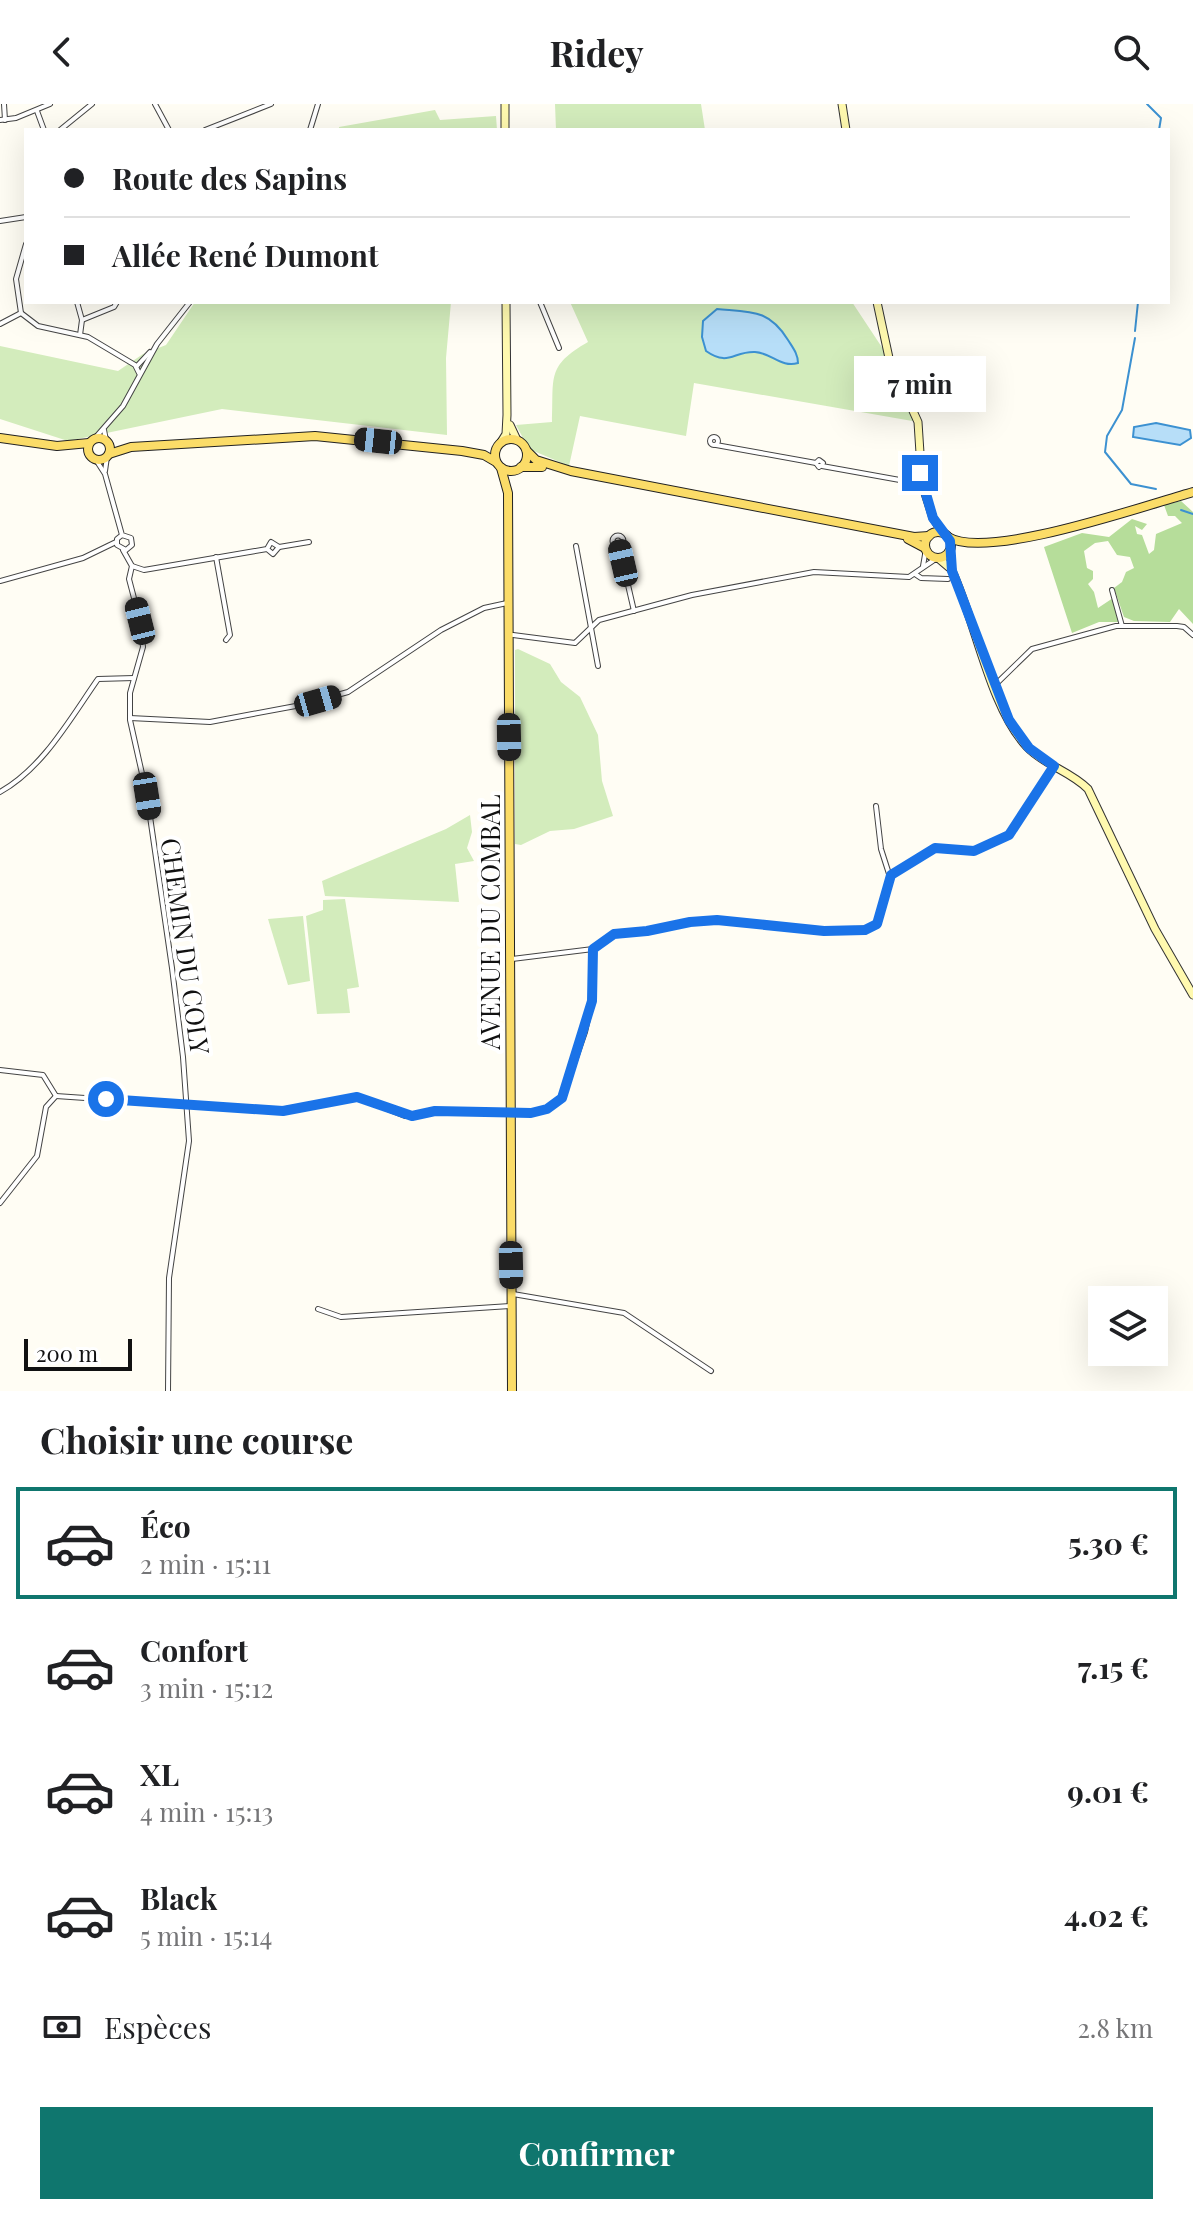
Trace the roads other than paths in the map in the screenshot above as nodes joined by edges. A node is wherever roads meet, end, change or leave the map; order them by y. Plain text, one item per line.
1 (4, 104) edge
2 (50, 104) edge
3 (92, 104) edge
4 (155, 104) edge
5 (271, 104) edge
6 (318, 104) edge
7 (505, 104) edge
8 (842, 104) edge
9 (44, 106) edge
10 (37, 111) junction
11 (3, 120) edge
12 (43, 128) edge
13 (63, 128) edge
14 (168, 128) edge
15 (210, 128) edge
16 (311, 128) edge
17 (505, 128) edge
18 (846, 128) edge
19 (24, 218) edge
20 (0, 221) edge
21 (24, 251) edge
22 (78, 304) edge
23 (116, 304) edge
24 (188, 304) edge
25 (506, 304) edge
26 (541, 304) edge
27 (877, 304) edge
28 (21, 313) junction
29 (82, 320) junction
30 (0, 324) edge
31 (80, 335) junction
32 (559, 348) dead end
33 (137, 370) junction
34 (507, 415) junction
35 (104, 427) junction
36 (0, 438) edge
37 (92, 440) junction
38 (517, 440) junction
39 (108, 441) junction
40 (499, 444) junction
41 (716, 445) dead end
42 (66, 446) junction
43 (131, 447) junction
44 (462, 451) junction
45 (527, 451) junction
46 (108, 456) junction
47 (92, 457) junction
48 (499, 465) junction
49 (520, 468) junction
50 (105, 474) junction
51 (922, 484) junction
52 (508, 493) junction
53 (1193, 493) edge
54 (933, 518) junction
55 (122, 535) junction
56 (946, 535) junction
57 (929, 536) junction
58 (116, 542) junction
59 (309, 542) dead end
60 (576, 546) dead end
61 (619, 546) dead end
62 (130, 548) junction
63 (926, 548) junction
64 (121, 549) junction
65 (103, 550) junction
66 (949, 551) junction
67 (216, 557) junction
68 (938, 558) junction
69 (129, 559) junction
70 (132, 566) junction
71 (923, 566) junction
72 (915, 574) junction
73 (950, 575) junction
74 (0, 581) edge
75 (1112, 590) dead end
76 (507, 603) junction
77 (634, 611) junction
78 (591, 625) junction
79 (1122, 626) junction
80 (515, 635) dead end
81 (1193, 635) edge
82 (226, 640) dead end
83 (598, 666) dead end
84 (134, 678) junction
85 (995, 685) junction
86 (130, 718) junction
87 (1054, 766) junction
88 (0, 792) edge
89 (876, 806) dead end
90 (890, 877) junction
91 (593, 949) junction
92 (509, 960) junction
93 (1193, 995) edge
94 (0, 1070) edge
95 (56, 1096) junction
96 (187, 1105) junction
97 (509, 1112) junction
98 (0, 1203) edge
99 (511, 1294) junction
100 (511, 1306) junction
101 (318, 1309) dead end
102 (711, 1371) dead end
103 (168, 1391) edge
104 (512, 1391) edge

1 - 11 street
2 - 9 street
3 - 13 street
4 - 14 street
5 - 15 street
6 - 16 street
7 - 17 street
8 - 18 street
9 - 10 street
10 - 11 street
10 - 12 street
19 - 20 street
21 - 28 street
22 - 29 street
23 - 29 street
24 - 33 street
25 - 34 street
26 - 32 street
27 - 51 street
28 - 30 street
28 - 31 street
29 - 31 street
31 - 33 street
33 - 35 street
34 - 38 street
34 - 40 street
35 - 37 street
35 - 39 street
36 - 42 main road
37 - 39 main road
37 - 42 main road
37 - 47 main road
38 - 40 main road
38 - 45 main road
39 - 43 main road
39 - 46 main road
40 - 44 main road
40 - 48 main road
41 - 51 street
42 - 47 main road
43 - 44 main road
43 - 46 main road
44 - 48 main road
45 - 49 main road
45 - 57 main road
46 - 47 main road
46 - 50 street
47 - 50 street
48 - 49 main road
48 - 52 main road
49 - 52 main road
49 - 63 main road
50 - 55 street
51 - 54 street
52 - 76 main road, AVENUE DU COMBAL
53 - 56 main road
53 - 66 main road
54 - 56 street
54 - 57 street
55 - 58 street
55 - 62 street
56 - 57 main road
56 - 66 main road
57 - 63 main road
58 - 64 street, CHEMIN DU COLY
58 - 65 street
59 - 67 street
60 - 78 street
61 - 77 street
62 - 64 street
62 - 69 street, CHEMIN DU COLY
63 - 68 main road
63 - 71 street
64 - 65 street
64 - 69 street, CHEMIN DU COLY
65 - 74 street
66 - 68 main road
66 - 73 street
67 - 70 street
67 - 82 street
68 - 71 street
68 - 73 street
69 - 70 street, CHEMIN DU COLY
70 - 84 street, CHEMIN DU COLY
71 - 72 street
72 - 73 street
72 - 77 street
73 - 85 street
75 - 79 street
76 - 86 street
76 - 92 main road, AVENUE DU COMBAL
77 - 78 street
78 - 80 street
78 - 83 street
79 - 81 street
79 - 85 street
84 - 86 street, CHEMIN DU COLY
84 - 88 street
85 - 87 street
86 - 96 street, CHEMIN DU COLY
87 - 90 street
87 - 93 street
89 - 90 street
90 - 91 street
91 - 92 street
91 - 97 street
92 - 97 main road, AVENUE DU COMBAL
94 - 95 street
95 - 96 street
95 - 98 street
96 - 97 street
96 - 103 street, CHEMIN DU COLY
97 - 99 main road, AVENUE DU COMBAL
99 - 100 main road, AVENUE DU COMBAL
99 - 102 street
100 - 101 street
100 - 104 main road, AVENUE DU COMBAL

